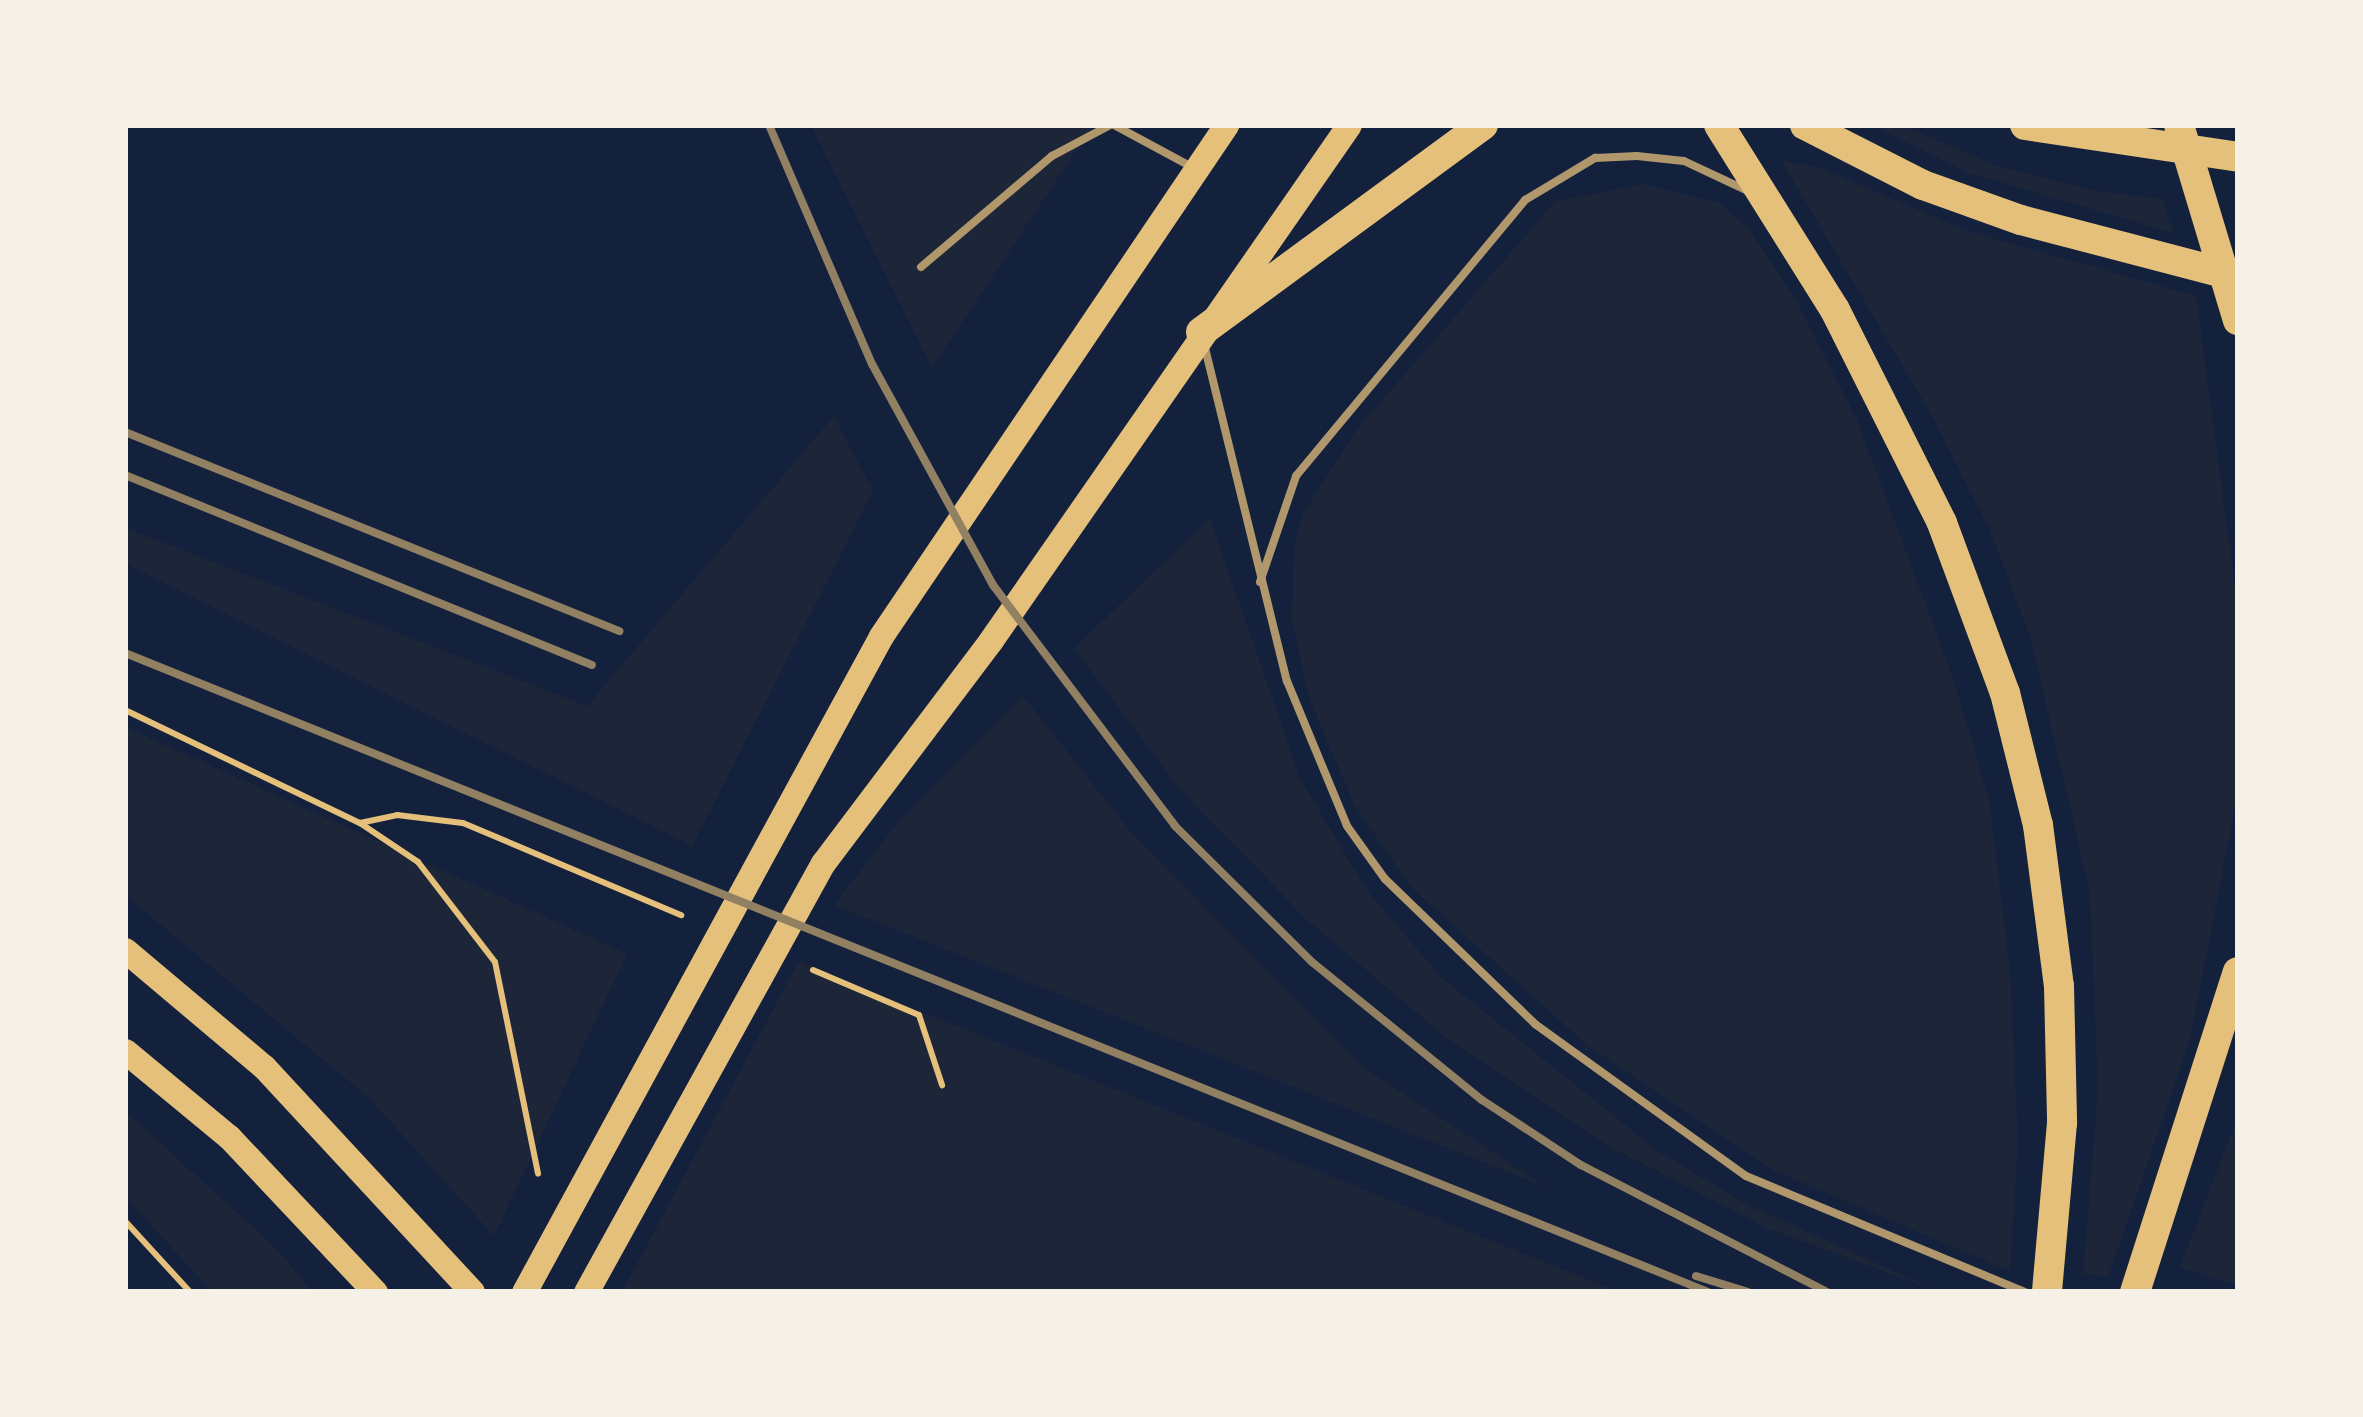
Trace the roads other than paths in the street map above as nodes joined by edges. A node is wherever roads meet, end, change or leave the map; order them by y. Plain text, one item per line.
1 (1112, 125) edge
2 (1226, 125) edge
3 (1348, 125) edge
4 (1483, 125) edge
5 (1719, 125) edge
6 (1805, 125) edge
7 (2025, 125) edge
8 (2179, 125) edge
9 (2238, 158) edge
10 (1196, 170) junction
11 (1762, 198) junction
12 (921, 267) dead end
13 (2238, 277) edge
14 (2238, 320) edge
15 (1202, 332) junction
16 (1259, 586) junction
17 (125, 950) edge
18 (2238, 972) edge
19 (125, 1050) edge
20 (2050, 1279) edge
21 (2136, 1290) edge
22 (375, 1292) edge
23 (472, 1292) edge
24 (524, 1292) edge
25 (586, 1292) edge
26 (2024, 1292) edge

1 - 10 lane
1 - 12 lane
2 - 10 main road
3 - 15 main road
4 - 15 highway
5 - 11 highway
6 - 13 highway
7 - 9 highway
8 - 14 highway
10 - 24 main road
11 - 16 lane
11 - 20 highway
15 - 16 lane
15 - 25 main road
16 - 26 lane
17 - 23 main road
18 - 21 highway
19 - 22 main road

